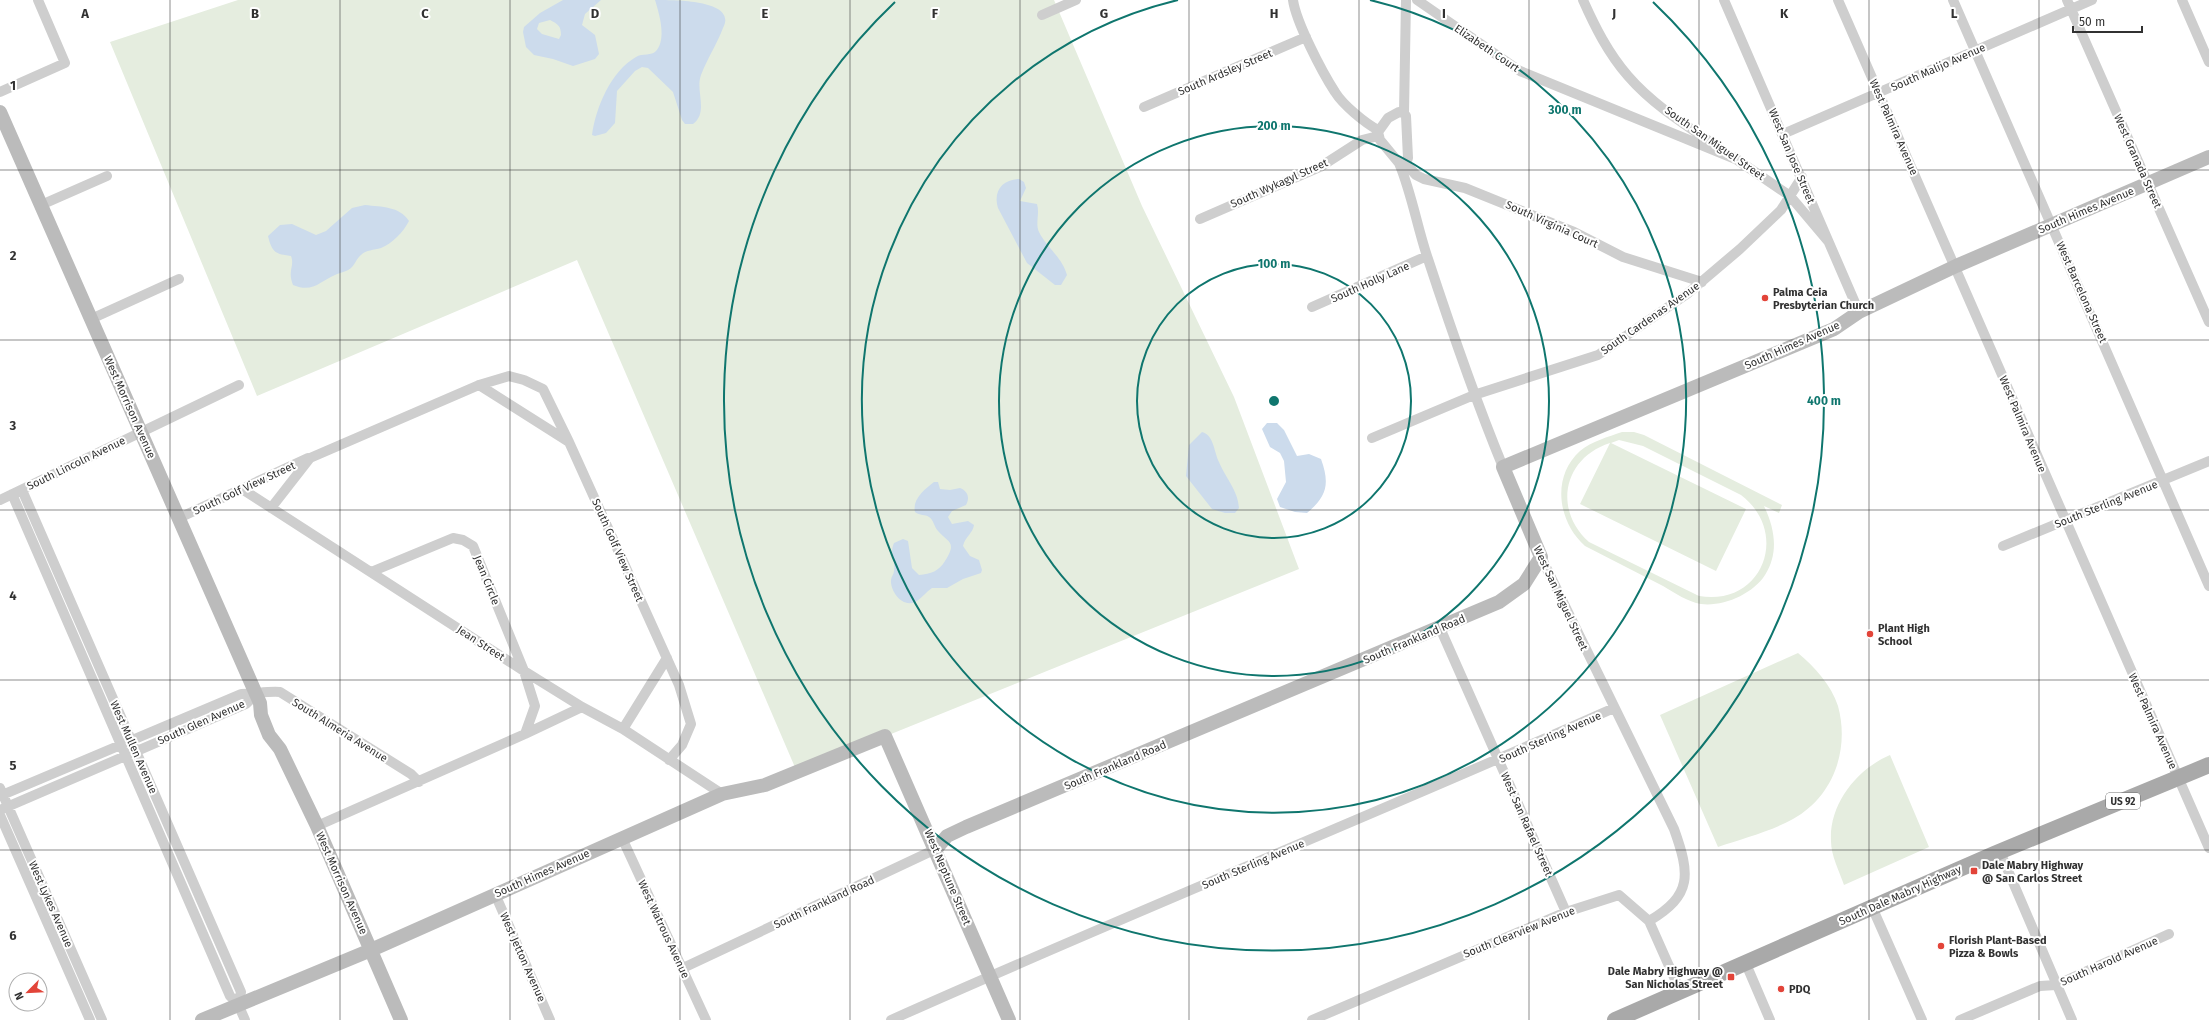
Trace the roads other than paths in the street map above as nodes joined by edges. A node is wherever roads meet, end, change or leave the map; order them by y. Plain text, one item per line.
1 (38, 0) edge
2 (1076, 0) edge
3 (1293, 0) edge
4 (1406, 0) edge
5 (1417, 0) edge
6 (1583, 0) edge
7 (1724, 0) edge
8 (1838, 0) edge
9 (1953, 0) edge
10 (2092, 0) edge
11 (2182, 0) edge
12 (2069, 5) edge
13 (1042, 15) dead end
14 (1306, 37) junction
15 (1976, 50) junction
16 (2209, 62) edge
17 (0, 92) edge
18 (1879, 92) junction
19 (1144, 108) dead end
20 (0, 112) edge
21 (1404, 113) junction
22 (1675, 118) junction
23 (1378, 133) junction
24 (1674, 133) junction
25 (1783, 134) junction
26 (2209, 157) edge
27 (1738, 160) junction
28 (1402, 163) junction
29 (107, 176) dead end
30 (1802, 177) junction
31 (2148, 183) junction
32 (1790, 196) junction
33 (41, 205) junction
34 (1200, 219) dead end
35 (2052, 224) junction
36 (1828, 241) junction
37 (1427, 256) junction
38 (1956, 266) junction
39 (179, 279) dead end
40 (1702, 282) junction
41 (1312, 307) dead end
42 (1859, 312) junction
43 (91, 319) junction
44 (2209, 322) edge
45 (239, 385) dead end
46 (479, 385) junction
47 (1474, 395) junction
48 (140, 432) junction
49 (1372, 438) dead end
50 (569, 442) junction
51 (310, 458) junction
52 (2209, 461) edge
53 (1503, 467) junction
54 (2163, 480) junction
55 (242, 489) junction
56 (17, 492) junction
57 (0, 500) edge
58 (271, 508) junction
59 (178, 518) junction
60 (2065, 520) junction
61 (2003, 546) dead end
62 (1541, 557) junction
63 (371, 572) junction
64 (2209, 586) edge
65 (1440, 628) junction
66 (667, 658) junction
67 (524, 671) junction
68 (258, 699) junction
69 (582, 707) junction
70 (1614, 708) junction
71 (623, 729) junction
72 (525, 734) junction
73 (885, 736) joint
74 (131, 740) junction
75 (121, 745) junction
76 (136, 751) junction
77 (126, 756) junction
78 (669, 760) junction
79 (1499, 760) junction
80 (2209, 765) edge
81 (2179, 778) junction
82 (419, 782) junction
83 (1, 793) edge
84 (722, 794) junction
85 (4, 809) edge
86 (0, 815) edge
87 (317, 826) junction
88 (622, 838) junction
89 (2209, 848) edge
90 (936, 849) junction
91 (2000, 852) junction
92 (495, 894) junction
93 (1872, 907) junction
94 (1566, 912) junction
95 (1649, 921) junction
96 (2169, 934) dead end
97 (371, 950) junction
98 (1746, 964) junction
99 (683, 968) junction
100 (990, 975) junction
101 (2056, 985) junction
102 (1681, 993) junction
103 (238, 1004) junction
104 (90, 1020) edge
105 (102, 1020) edge
106 (202, 1020) edge
107 (244, 1020) edge
108 (401, 1020) edge
109 (550, 1020) edge
110 (706, 1020) edge
111 (891, 1020) edge
112 (1009, 1020) edge
113 (1312, 1020) edge
114 (1616, 1020) edge
115 (1770, 1020) edge
116 (1922, 1020) edge
117 (1960, 1020) edge
118 (2072, 1020) edge

1 - 17 street
2 - 13 street
3 - 14 street
4 - 21 street
5 - 24 street, Elizabeth Court
6 - 22 street, South San Miguel Street
7 - 25 street, West San Jose Street
8 - 18 street, West Palmira Avenue
9 - 15 street, West Barcelona Street
10 - 12 street, South Malijo Avenue
11 - 16 street
12 - 15 street, South Malijo Avenue
12 - 31 street, West Granada Street
14 - 19 street, South Ardsley Street
14 - 23 street
15 - 18 street, South Malijo Avenue
15 - 35 street, West Barcelona Street
18 - 25 street, South Malijo Avenue
18 - 38 street, West Palmira Avenue
20 - 33 street, West Morrison Avenue
21 - 23 street
21 - 28 street
22 - 24 street
22 - 27 street, South San Miguel Street
23 - 28 street
23 - 34 street, South Wykagyl Street
24 - 27 street, Elizabeth Court
25 - 30 street, West San Jose Street
26 - 31 street, South Himes Avenue
27 - 32 street, South San Miguel Street
28 - 37 street, West San Miguel Street
28 - 40 street, South Virginia Court
29 - 33 street
30 - 32 street, South Cardenas Avenue
30 - 36 street, West San Jose Street
31 - 35 street, South Himes Avenue
31 - 44 street, West Granada Street
32 - 36 street, South San Miguel Street
32 - 40 street, South Cardenas Avenue
33 - 43 street, West Morrison Avenue
35 - 38 street, South Himes Avenue
35 - 54 street, West Barcelona Street
36 - 42 street, West San Jose Street
37 - 41 street, South Holly Lane
37 - 47 street, West San Miguel Street
38 - 42 street, South Himes Avenue
38 - 60 street, West Palmira Avenue
39 - 43 street
40 - 47 street, South Cardenas Avenue
42 - 53 street, South Himes Avenue
43 - 48 street, West Morrison Avenue
45 - 48 street, South Lincoln Avenue
46 - 50 street
46 - 50 street, South Golf View Street
46 - 51 street, South Golf View Street
47 - 49 street, South Cardenas Avenue
47 - 53 street, West San Miguel Street
48 - 56 street, South Lincoln Avenue
48 - 59 street, West Morrison Avenue
50 - 66 street, South Golf View Street
51 - 55 street, South Golf View Street
51 - 58 street, South Golf View Street
52 - 54 street, South Sterling Avenue
53 - 62 street, West San Miguel Street
54 - 60 street, South Sterling Avenue
54 - 64 street, West Barcelona Street
55 - 58 street, Jean Street
55 - 59 street, South Golf View Street
56 - 57 street, South Lincoln Avenue
56 - 74 street, West Mullen Avenue
56 - 75 street, West Mullen Avenue
58 - 63 street, Jean Street
59 - 68 street, West Morrison Avenue
60 - 61 street, South Sterling Avenue
60 - 81 street, West Palmira Avenue
62 - 65 street, South Frankland Road
62 - 70 street, West San Miguel Street
63 - 67 street, Jean Street
63 - 67 street, Jean Circle
65 - 79 street, West San Rafael Street
65 - 90 street, South Frankland Road
66 - 71 street
66 - 78 street, South Golf View Street
67 - 69 street, Jean Street
67 - 72 street
68 - 74 street, South Glen Avenue
68 - 76 street, South Glen Avenue
68 - 82 street, South Almeria Avenue
68 - 87 street, West Morrison Avenue
69 - 71 street, Jean Street
69 - 72 street
70 - 79 street, South Sterling Avenue
70 - 95 street, West San Miguel Street
71 - 78 street, Jean Street
72 - 82 street
73 - 84 street, South Himes Avenue
73 - 90 street, West Neptune Street
74 - 75 street, South Glen Avenue
74 - 76 street, West Mullen Avenue
75 - 77 street, West Mullen Avenue
75 - 83 street, South Glen Avenue
76 - 77 street, South Glen Avenue
76 - 103 street, West Mullen Avenue
77 - 85 street, South Glen Avenue
77 - 103 street, West Mullen Avenue
78 - 84 street, Jean Street
79 - 94 street, West San Rafael Street
79 - 100 street, South Sterling Avenue
80 - 81 main road, South Dale Mabry Highway / US 92
81 - 89 street, West Palmira Avenue
81 - 91 main road, South Dale Mabry Highway / US 92
82 - 87 street
83 - 85 street, West Lykes Avenue
84 - 88 street, South Himes Avenue
85 - 105 street, West Lykes Avenue
86 - 104 street, West Lykes Avenue
87 - 97 street, West Morrison Avenue
88 - 92 street, South Himes Avenue
88 - 99 street, West Watrous Avenue
90 - 99 street, South Frankland Road
90 - 100 street, West Neptune Street
91 - 93 main road, South Dale Mabry Highway / US 92
91 - 101 street
92 - 97 street, South Himes Avenue
92 - 109 street, West Jetton Avenue
93 - 98 main road, South Dale Mabry Highway / US 92
93 - 116 street
94 - 95 street, South Clearview Avenue
94 - 113 street, South Clearview Avenue
95 - 102 street, South Clearview Avenue
96 - 101 street, South Harold Avenue
97 - 103 street, South Himes Avenue
97 - 108 street, West Morrison Avenue
98 - 102 main road, South Dale Mabry Highway / US 92
98 - 115 street
99 - 110 street, West Watrous Avenue
100 - 111 street, South Sterling Avenue
100 - 112 street, West Neptune Street
101 - 117 street, South Harold Avenue
101 - 118 street
102 - 114 main road, South Dale Mabry Highway / US 92
103 - 106 street, South Himes Avenue
103 - 107 street, West Mullen Avenue

